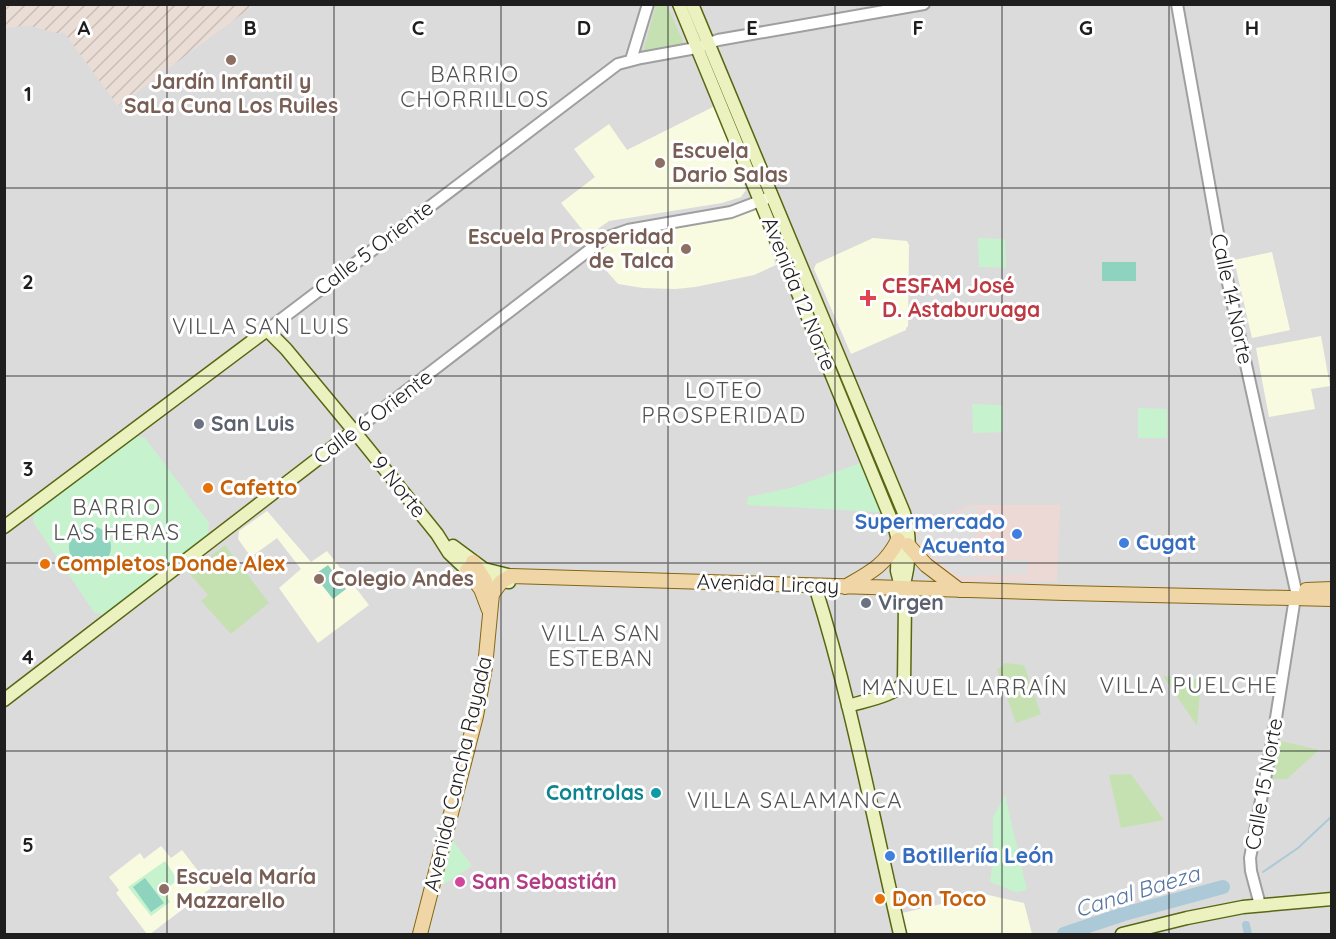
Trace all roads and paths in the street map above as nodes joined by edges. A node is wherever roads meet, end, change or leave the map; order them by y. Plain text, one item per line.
1 (648, 4) edge
2 (679, 4) edge
3 (692, 4) edge
4 (924, 4) edge
5 (1177, 4) edge
6 (702, 46) junction
7 (631, 60) junction
8 (766, 199) junction
9 (267, 330) junction
10 (354, 431) junction
11 (4, 527) edge
12 (903, 543) junction
13 (470, 566) junction
14 (517, 579) junction
15 (484, 580) junction
16 (501, 582) junction
17 (814, 586) junction
18 (845, 586) junction
19 (903, 588) junction
20 (1332, 589) edge
21 (959, 590) junction
22 (1296, 595) junction
23 (1332, 599) edge
24 (491, 607) junction
25 (4, 700) edge
26 (848, 706) junction
27 (1332, 899) edge
28 (1260, 905) junction
29 (420, 934) edge
30 (900, 934) edge
31 (1122, 934) edge

1 - 7 street
2 - 6 main road, Avenida 12 Norte
3 - 6 main road, Avenida 12 Norte
4 - 6 street, Calle 5 Oriente
5 - 22 street, Calle 14 Norte
6 - 7 street, Calle 5 Oriente
6 - 8 main road, Avenida 12 Norte
7 - 9 street, Calle 5 Oriente
8 - 10 street, Calle 6 Oriente
8 - 12 main road, Avenida 12 Norte
9 - 10 main road, 9 Norte
9 - 11 main road, Calle 5 Oriente
10 - 13 main road, 9 Norte
10 - 25 main road, Calle 6 Oriente
12 - 18 main road
12 - 19 main road, Avenida 12 Norte
12 - 21 main road
13 - 14 main road
13 - 15 main road
13 - 24 main road
14 - 16 main road
14 - 17 main road, Avenida Lircay
14 - 24 main road
15 - 16 main road
15 - 24 main road
16 - 24 main road, Avenida Cancha Rayada
17 - 18 main road, Avenida Lircay
17 - 26 main road
18 - 19 main road, Avenida Lircay
19 - 21 main road, Avenida Lircay
19 - 26 main road, Avenida 12 Norte
20 - 22 main road, Avenida Lircay
21 - 22 main road, Avenida Lircay
22 - 23 main road, Avenida Lircay
22 - 28 street, Calle 15 Norte
24 - 29 main road, Avenida Cancha Rayada
26 - 30 main road
27 - 28 main road
28 - 31 main road

